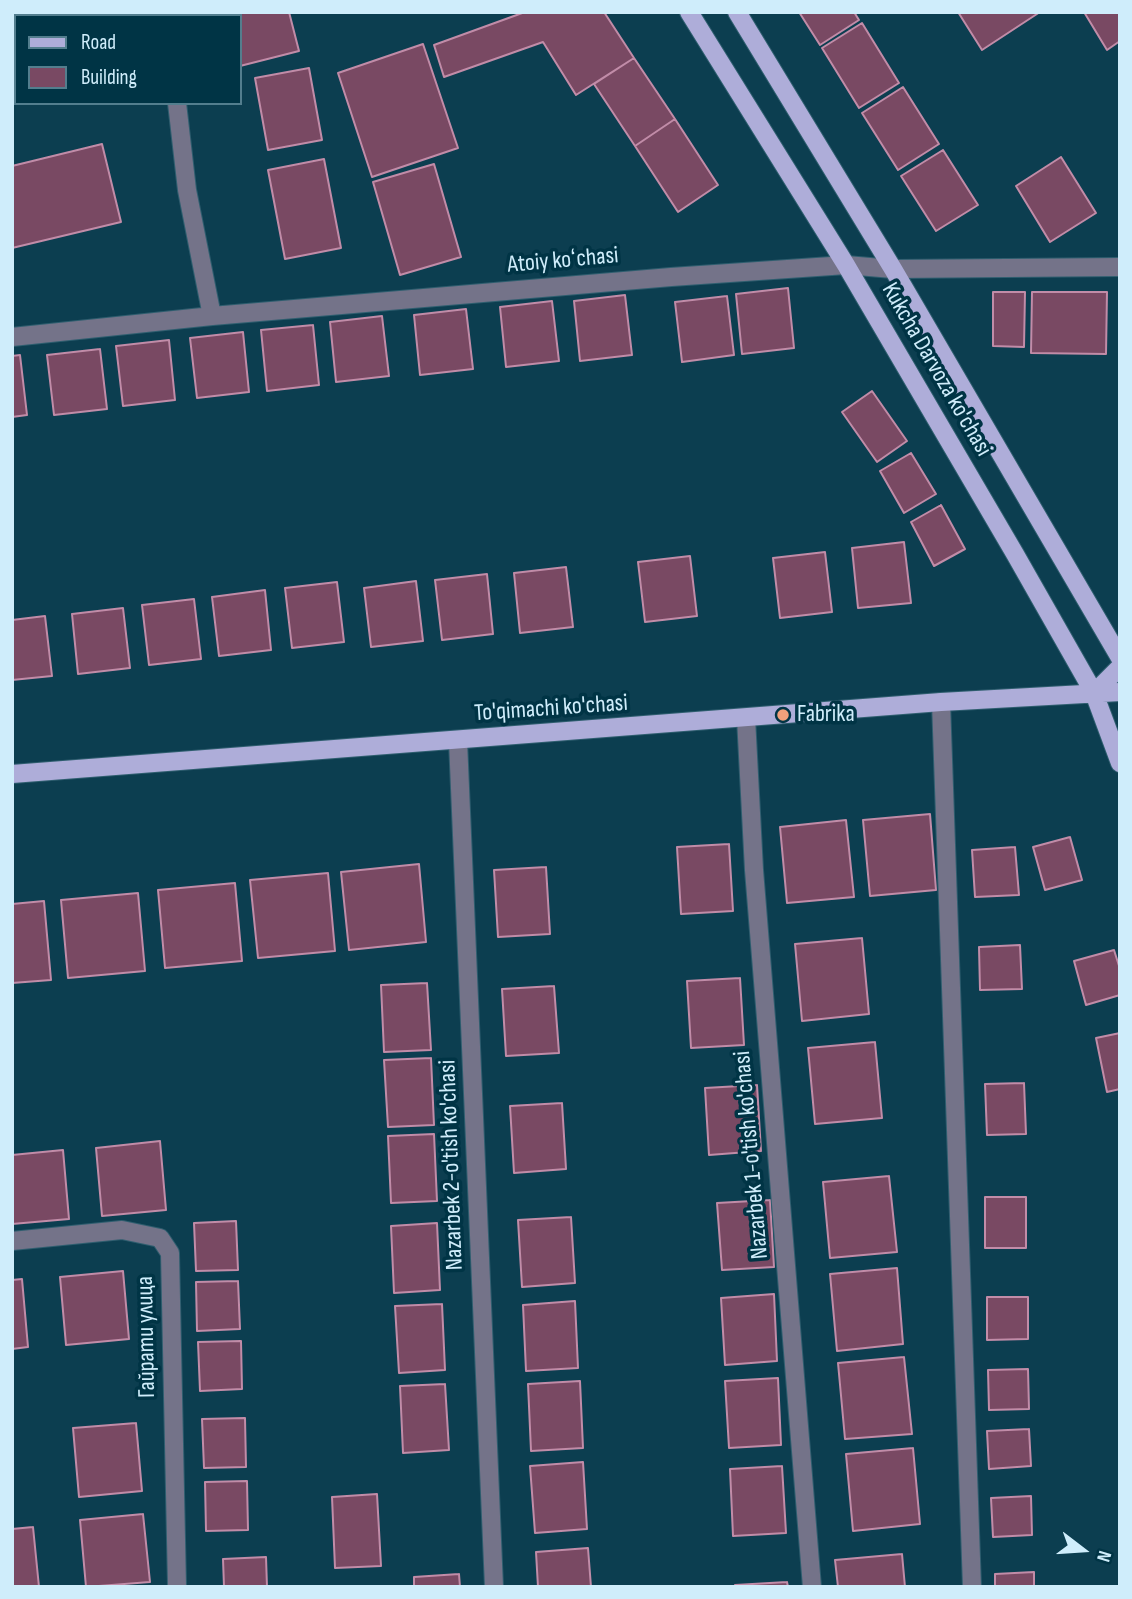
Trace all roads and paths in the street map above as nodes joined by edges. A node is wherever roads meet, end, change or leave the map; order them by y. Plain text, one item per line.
1 (689, 12) edge
2 (737, 12) edge
3 (177, 105) edge
4 (846, 265) junction
5 (1120, 267) edge
6 (893, 269) junction
7 (212, 316) junction
8 (12, 337) edge
9 (1120, 658) edge
10 (1120, 667) edge
11 (1120, 692) edge
12 (1094, 693) junction
13 (941, 702) junction
14 (746, 718) junction
15 (458, 741) junction
16 (1120, 763) edge
17 (12, 774) edge
18 (12, 1241) edge
19 (177, 1587) edge
20 (494, 1587) edge
21 (811, 1587) edge
22 (972, 1587) edge

1 - 4 main road, Kukcha Darvoza ko'chasi
2 - 6 main road, Kukcha Darvoza ko'chasi
3 - 7 street
4 - 6 street, Atoiy koʻchasi
4 - 7 street, Atoiy koʻchasi
4 - 12 main road, Kukcha Darvoza ko'chasi
5 - 6 street, Atoiy koʻchasi
6 - 9 main road, Kukcha Darvoza ko'chasi
7 - 8 street, Atoiy koʻchasi
10 - 12 main road
11 - 12 main road, To'qimachi ko'chasi
12 - 13 main road, To'qimachi ko'chasi
12 - 16 main road, Kukcha Darvoza ko'chasi
13 - 14 main road, To'qimachi ko'chasi
13 - 22 street
14 - 15 main road, To'qimachi ko'chasi
14 - 21 street, Nazarbek 1-o'tish ko'chasi
15 - 17 main road, To'qimachi ko'chasi
15 - 20 street, Nazarbek 2-o'tish ko'chasi
18 - 19 street, Гайрати улица

